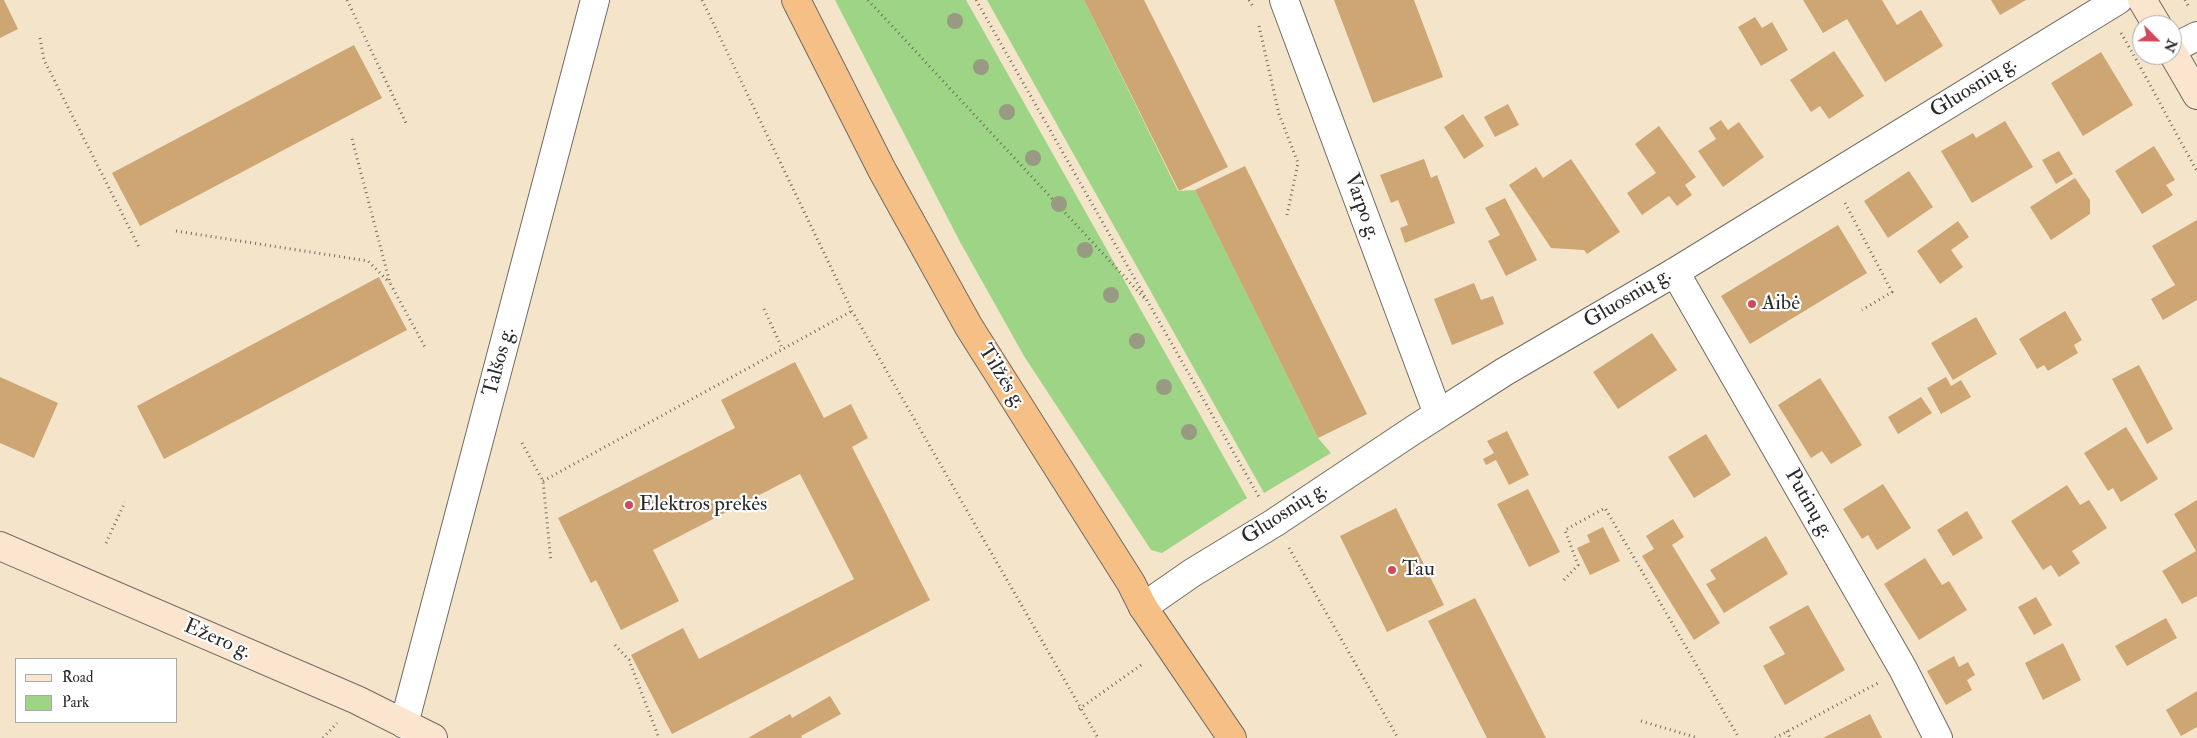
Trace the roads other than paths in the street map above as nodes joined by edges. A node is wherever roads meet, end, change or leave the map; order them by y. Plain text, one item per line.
1 (595, 0) edge
2 (796, 0) edge
3 (1284, 0) edge
4 (2142, 0) edge
5 (2112, 4) edge
6 (2151, 15) edge
7 (2197, 36) edge
8 (2182, 44) edge
9 (2180, 65) edge
10 (2197, 95) edge
11 (1675, 272) junction
12 (1438, 414) junction
13 (0, 546) edge
14 (1143, 607) junction
15 (404, 724) junction
16 (432, 738) edge
17 (1232, 738) edge
18 (1938, 738) edge

1 - 15 street, Talšos g.
2 - 14 highway, Tilžės g.
3 - 12 street, Varpo g.
4 - 6 main road
5 - 11 street, Gluosnių g.
7 - 8 street
9 - 10 main road
11 - 12 street, Gluosnių g.
11 - 18 street, Putinų g.
12 - 14 street, Gluosnių g.
13 - 15 main road, Ežero g.
14 - 17 highway, Tilžės g.
15 - 16 main road, Ežero g.

